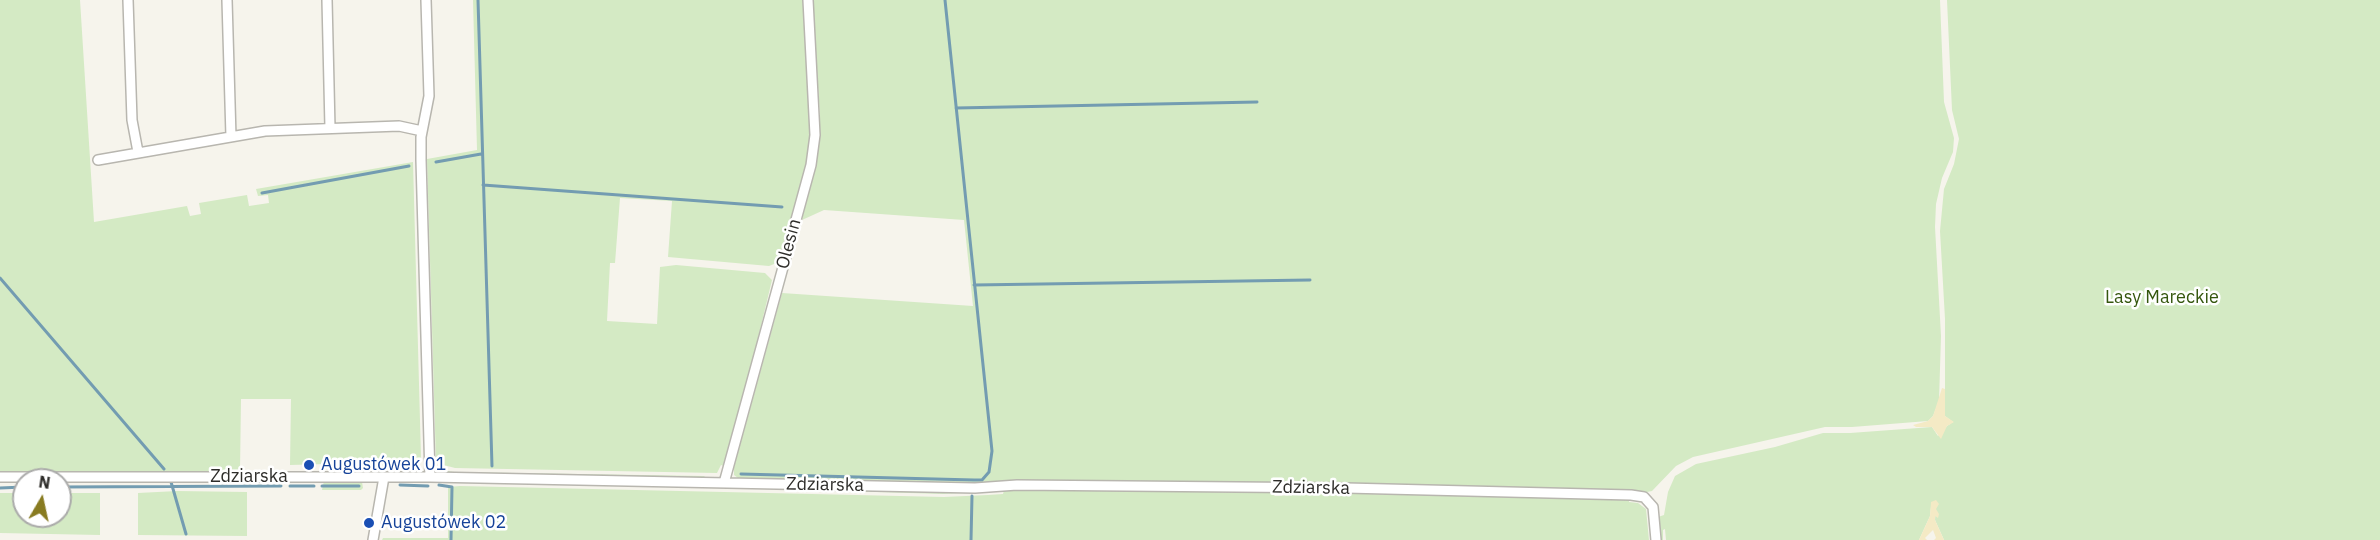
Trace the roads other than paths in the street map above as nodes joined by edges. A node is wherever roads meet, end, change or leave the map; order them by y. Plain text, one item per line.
1 (128, 0) edge
2 (227, 0) edge
3 (327, 0) edge
4 (426, 0) edge
5 (808, 0) edge
6 (330, 128) junction
7 (422, 131) junction
8 (231, 137) junction
9 (138, 152) junction
10 (98, 160) dead end
11 (0, 477) edge
12 (384, 477) junction
13 (430, 477) junction
14 (724, 483) junction
15 (373, 540) edge
16 (1656, 540) edge

1 - 9 street
2 - 8 street
3 - 6 street
4 - 7 street
5 - 14 street, Olesin
6 - 7 street
6 - 8 street
7 - 13 street
8 - 9 street
9 - 10 street
11 - 12 street, Zdziarska
12 - 13 street, Zdziarska
12 - 15 street
13 - 14 street, Zdziarska
14 - 16 street, Zdziarska

